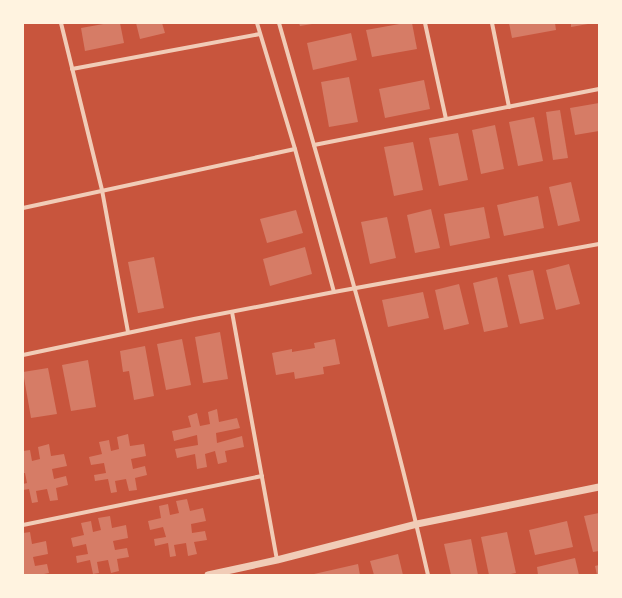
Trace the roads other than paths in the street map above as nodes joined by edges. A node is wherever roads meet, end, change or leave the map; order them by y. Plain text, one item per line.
1 (61, 23) edge
2 (257, 23) edge
3 (279, 23) edge
4 (425, 23) edge
5 (492, 23) edge
6 (260, 34) junction
7 (72, 70) junction
8 (599, 89) edge
9 (509, 107) junction
10 (446, 119) junction
11 (314, 145) junction
12 (295, 149) junction
13 (102, 190) junction
14 (23, 208) edge
15 (599, 244) edge
16 (355, 288) junction
17 (334, 292) junction
18 (232, 312) junction
19 (128, 332) junction
20 (23, 355) edge
21 (262, 476) junction
22 (599, 487) edge
23 (416, 524) junction
24 (23, 525) edge
25 (277, 560) junction
26 (208, 575) edge
27 (428, 575) edge

1 - 7 street
2 - 6 street
3 - 11 street
4 - 10 street
5 - 9 street
6 - 7 street
6 - 12 street
7 - 13 street
8 - 9 street
9 - 10 street
10 - 11 street
11 - 16 street
12 - 13 street
12 - 17 street
13 - 14 street
13 - 19 street
15 - 16 street
16 - 17 street
16 - 23 street
17 - 18 street
18 - 19 street
18 - 21 street
19 - 20 street
21 - 24 street
21 - 25 street
22 - 23 street
23 - 25 street
23 - 27 street
25 - 26 street

